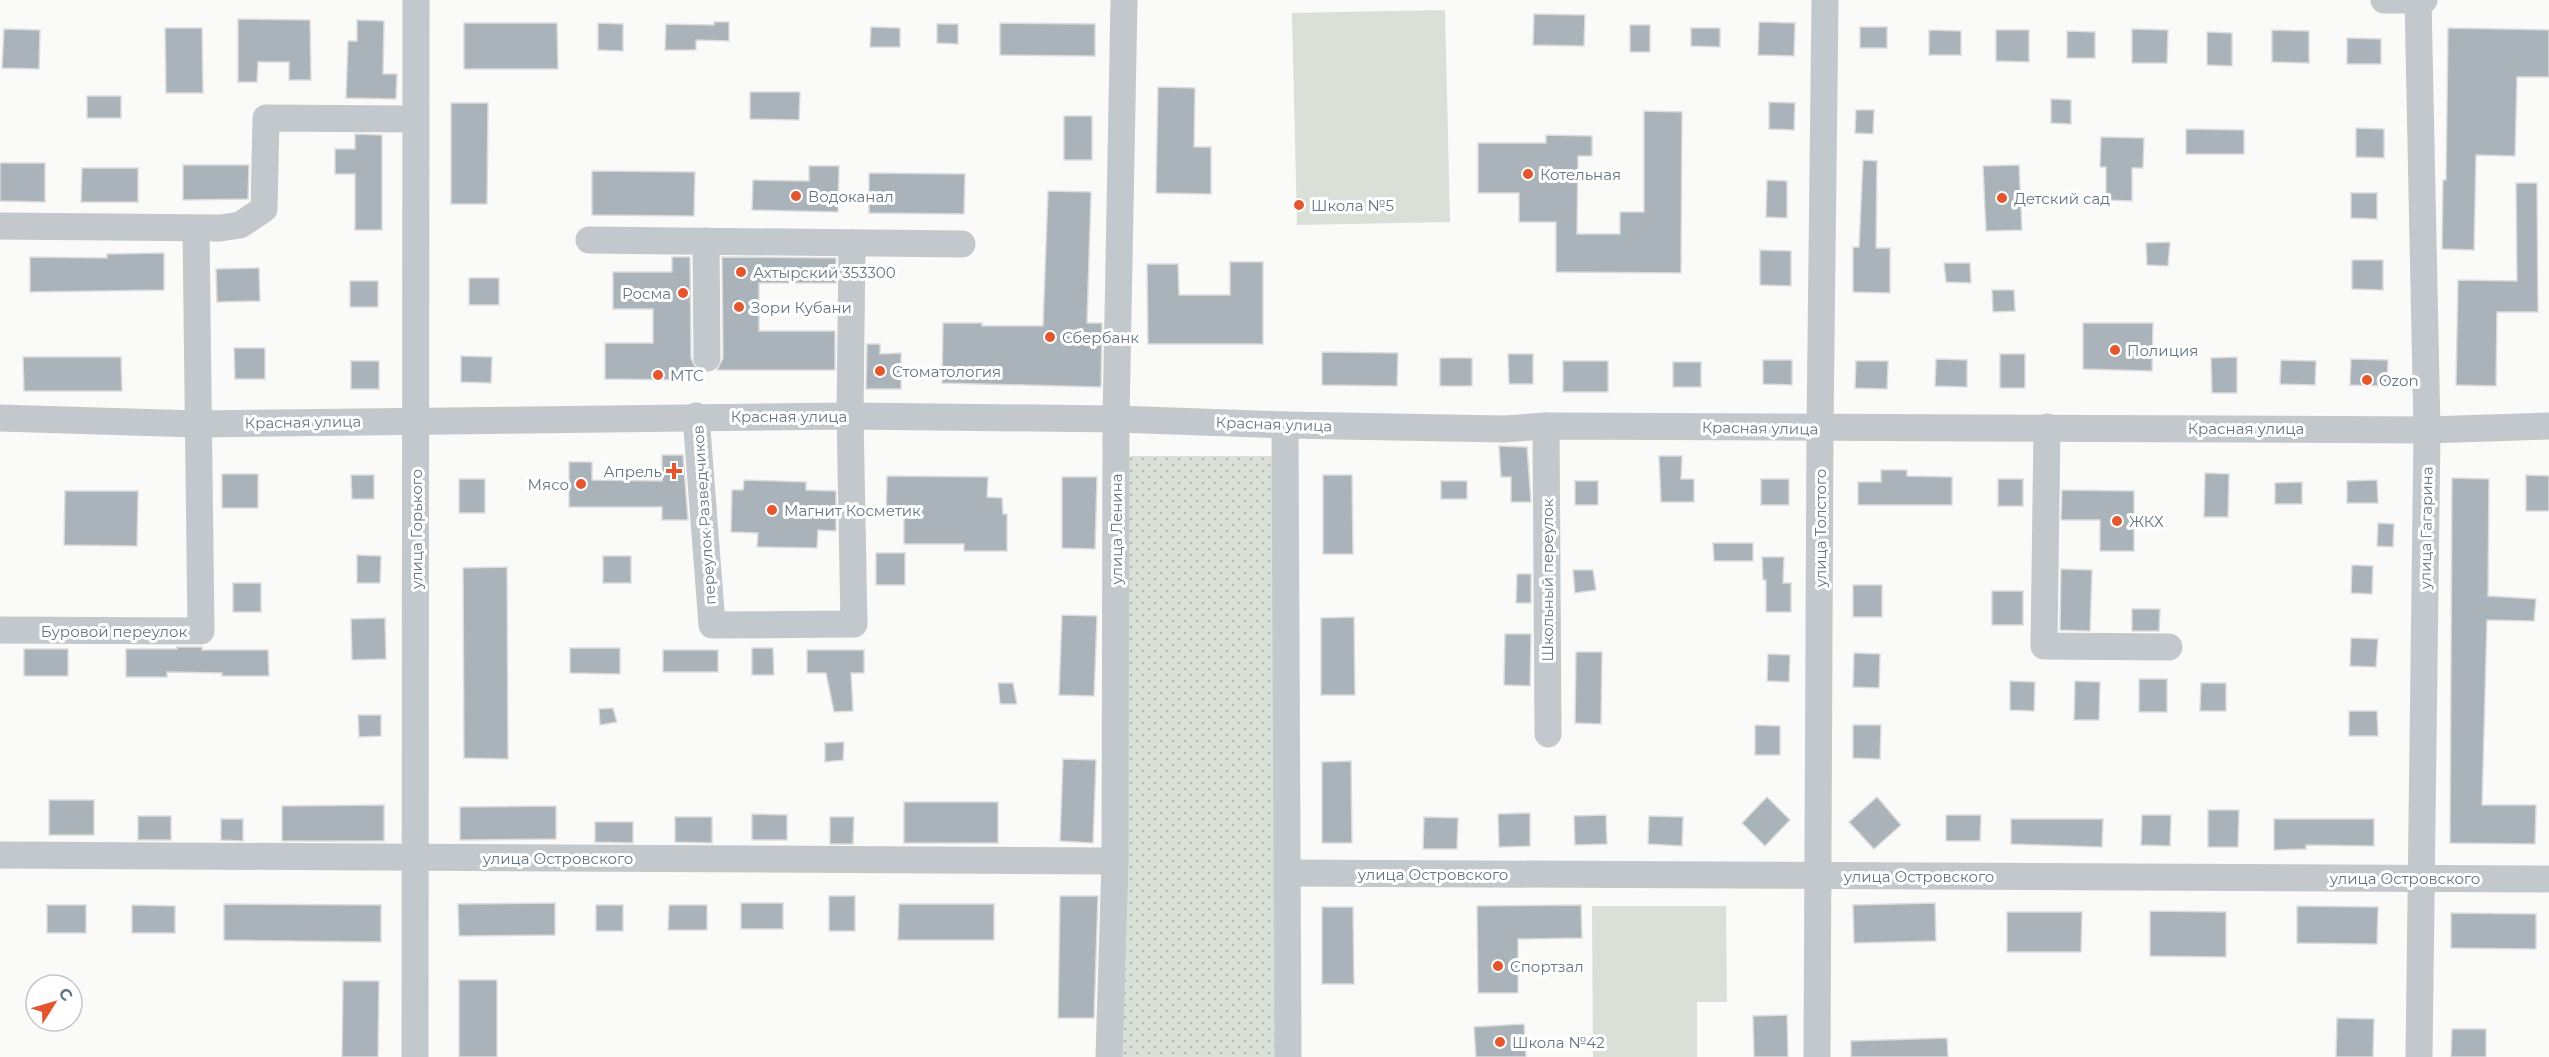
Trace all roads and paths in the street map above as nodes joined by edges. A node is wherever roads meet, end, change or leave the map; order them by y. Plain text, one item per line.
1 (416, 0) edge
2 (1124, 0) edge
3 (1825, 0) edge
4 (2384, 0) edge
5 (2418, 0) edge
6 (2424, 0) edge
7 (415, 119) junction
8 (0, 226) edge
9 (196, 229) junction
10 (590, 240) dead end
11 (706, 242) junction
12 (852, 243) junction
13 (962, 244) dead end
14 (707, 358) dead end
15 (696, 416) junction
16 (850, 416) junction
17 (0, 418) edge
18 (417, 419) junction
19 (1116, 419) junction
20 (197, 424) junction
21 (1285, 425) junction
22 (1546, 426) junction
23 (2549, 426) edge
24 (2047, 427) junction
25 (1820, 429) junction
26 (2427, 429) junction
27 (0, 630) edge
28 (2169, 647) dead end
29 (1548, 734) dead end
30 (0, 855) edge
31 (416, 857) junction
32 (1115, 861) junction
33 (1288, 873) junction
34 (1819, 876) junction
35 (2422, 878) junction
36 (2549, 879) edge
37 (415, 1057) edge
38 (1109, 1057) edge
39 (1288, 1057) edge
40 (1817, 1057) edge
41 (2419, 1057) edge

1 - 7 street, улица Горького
2 - 19 street, улица Ленина
3 - 25 street, улица Толстого
4 - 5 street
5 - 6 street
5 - 26 street, улица Гагарина
7 - 9 street
7 - 18 street, улица Горького
8 - 9 street
9 - 20 street
10 - 11 street
11 - 12 street
11 - 14 street
12 - 13 street
12 - 16 street
15 - 16 street, Красная улица
15 - 16 street, переулок Разведчиков
15 - 18 street, Красная улица
16 - 19 street, Красная улица
17 - 20 street, Красная улица
18 - 20 street, Красная улица
18 - 31 street, улица Горького
19 - 21 street, Красная улица
19 - 32 street, улица Ленина
20 - 27 street, Буровой переулок
21 - 22 street, Красная улица
21 - 33 street
22 - 25 street, Красная улица
22 - 29 street, Школьный переулок
23 - 26 street, Красная улица
24 - 25 street, Красная улица
24 - 26 street, Красная улица
24 - 28 street
25 - 34 street, улица Толстого
26 - 35 street, улица Гагарина
30 - 31 street, улица Островского
31 - 32 street, улица Островского
31 - 37 street, улица Горького
32 - 38 street, улица Ленина
33 - 34 street, улица Островского
33 - 39 street
34 - 35 street, улица Островского
34 - 40 street, улица Толстого
35 - 36 street, улица Островского
35 - 41 street, улица Гагарина

